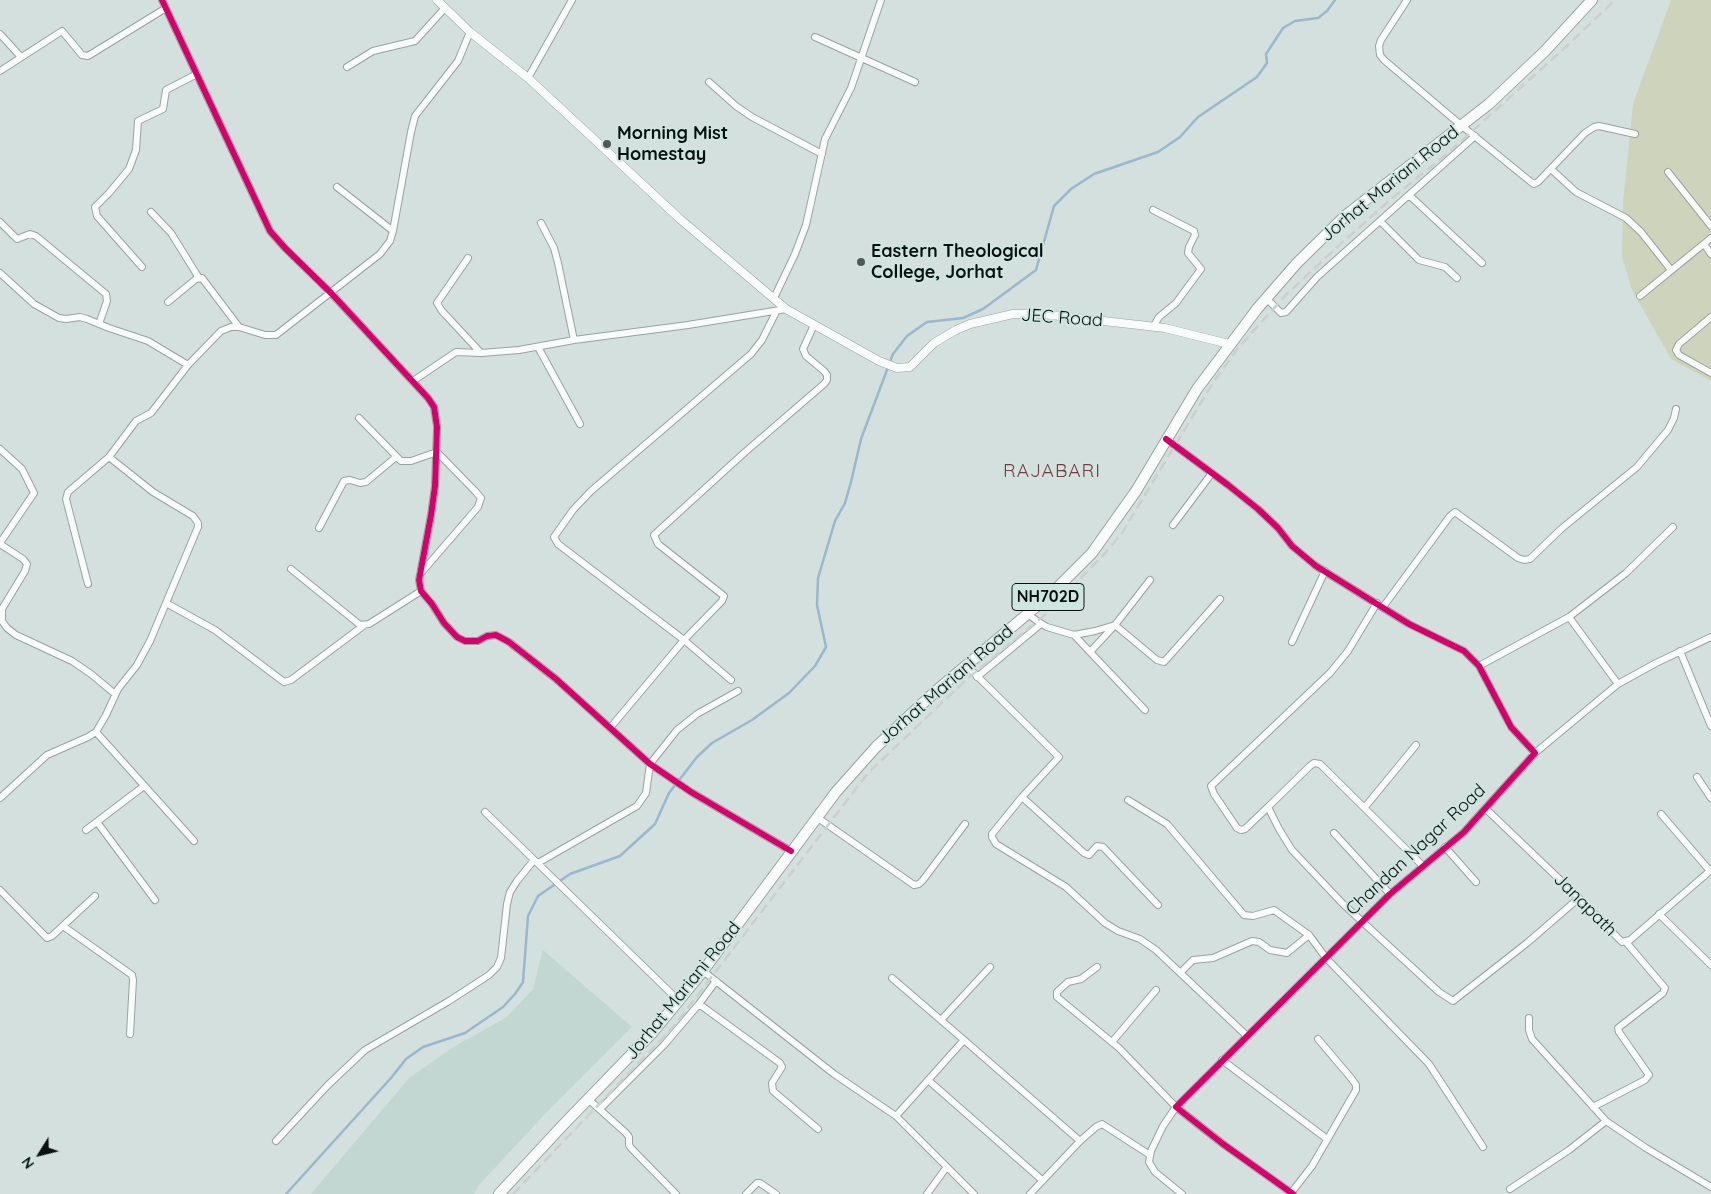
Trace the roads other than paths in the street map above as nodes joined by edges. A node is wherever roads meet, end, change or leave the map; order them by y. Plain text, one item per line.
1 (162, 0) edge
2 (438, 0) edge
3 (572, 0) edge
4 (882, 0) edge
5 (1407, 0) edge
6 (1592, 0) edge
7 (166, 8) junction
8 (445, 8) junction
9 (470, 32) junction
10 (0, 34) edge
11 (814, 37) dead end
12 (21, 57) junction
13 (862, 59) junction
14 (347, 67) dead end
15 (0, 71) edge
16 (197, 74) junction
17 (528, 78) junction
18 (709, 82) dead end
19 (914, 82) dead end
20 (1462, 126) junction
21 (1635, 134) dead end
22 (1475, 136) junction
23 (822, 154) junction
24 (1551, 169) junction
25 (1668, 172) dead end
26 (337, 187) dead end
27 (1409, 195) junction
28 (1153, 210) dead end
29 (151, 212) dead end
30 (0, 222) edge
31 (1380, 222) junction
32 (541, 223) dead end
33 (1711, 226) edge
34 (393, 231) junction
35 (1711, 238) edge
36 (1704, 244) junction
37 (1711, 254) edge
38 (468, 258) dead end
39 (1482, 263) dead end
40 (142, 267) dead end
41 (1671, 270) junction
42 (0, 273) edge
43 (199, 278) junction
44 (1457, 278) dead end
45 (331, 293) junction
46 (1640, 296) dead end
47 (774, 298) junction
48 (1266, 298) junction
49 (168, 302) dead end
50 (786, 309) junction
51 (776, 312) junction
52 (1711, 317) edge
53 (99, 324) junction
54 (814, 325) junction
55 (239, 327) junction
56 (1152, 327) junction
57 (574, 340) junction
58 (1229, 344) junction
59 (538, 348) junction
60 (481, 353) junction
61 (188, 365) junction
62 (1711, 373) edge
63 (413, 381) junction
64 (1676, 408) dead end
65 (359, 418) dead end
66 (580, 424) dead end
67 (1166, 439) junction
68 (0, 449) edge
69 (436, 452) junction
70 (109, 457) junction
71 (396, 457) junction
72 (1212, 473) junction
73 (1173, 525) dead end
74 (1673, 527) dead end
75 (319, 528) dead end
76 (0, 544) edge
77 (291, 569) dead end
78 (1325, 571) junction
79 (420, 574) junction
80 (1150, 580) dead end
81 (88, 584) dead end
82 (421, 591) junction
83 (1220, 599) dead end
84 (1376, 603) junction
85 (166, 604) junction
86 (1383, 607) junction
87 (1028, 614) junction
88 (1569, 617) junction
89 (1041, 624) junction
90 (1115, 625) junction
91 (363, 626) junction
92 (1074, 635) junction
93 (1711, 637) edge
94 (684, 640) junction
95 (1292, 642) dead end
96 (1090, 652) junction
97 (1680, 652) junction
98 (966, 665) junction
99 (1479, 666) junction
100 (977, 677) junction
101 (731, 680) dead end
102 (1618, 684) junction
103 (738, 691) dead end
104 (115, 694) junction
105 (1145, 710) dead end
106 (1711, 726) edge
107 (610, 728) junction
108 (96, 732) junction
109 (1416, 745) dead end
110 (1534, 753) junction
111 (650, 764) junction
112 (1697, 777) dead end
113 (144, 786) junction
114 (1022, 797) junction
115 (0, 798) edge
116 (1711, 798) edge
117 (1128, 800) dead end
118 (1268, 807) junction
119 (1365, 807) junction
120 (1486, 808) junction
121 (485, 812) dead end
122 (1661, 814) dead end
123 (818, 818) junction
124 (97, 822) junction
125 (965, 824) dead end
126 (86, 830) dead end
127 (1334, 833) dead end
128 (194, 841) dead end
129 (1445, 847) junction
130 (791, 851) junction
131 (536, 862) junction
132 (1422, 865) junction
133 (1710, 871) edge
134 (1476, 882) dead end
135 (0, 890) edge
136 (1390, 894) junction
137 (95, 896) dead end
138 (1580, 898) junction
139 (155, 900) dead end
140 (1158, 905) dead end
141 (1659, 914) junction
142 (1362, 922) junction
143 (63, 926) junction
144 (1309, 935) junction
145 (1626, 942) junction
146 (1326, 958) junction
147 (1711, 965) edge
148 (990, 967) dead end
149 (1097, 967) dead end
150 (702, 971) junction
151 (1180, 972) junction
152 (892, 978) dead end
153 (716, 981) junction
154 (1156, 990) dead end
155 (679, 1000) junction
156 (699, 1004) junction
157 (1529, 1018) dead end
158 (940, 1020) junction
159 (130, 1034) dead end
160 (1247, 1036) junction
161 (1318, 1038) dead end
162 (964, 1040) junction
163 (1112, 1042) junction
164 (1222, 1060) junction
165 (928, 1080) junction
166 (588, 1099) junction
167 (1176, 1107) junction
168 (1593, 1107) junction
169 (600, 1110) junction
170 (896, 1116) junction
171 (1606, 1121) junction
172 (818, 1129) dead end
173 (1327, 1139) junction
174 (276, 1141) dead end
175 (1080, 1141) junction
176 (1483, 1147) dead end
177 (1150, 1155) junction
178 (946, 1168) junction
179 (1042, 1180) junction
180 (1711, 1187) edge
181 (1510, 1189) dead end
182 (1292, 1193) edge
183 (499, 1194) edge
184 (676, 1194) edge
185 (746, 1194) edge
186 (776, 1194) edge
187 (927, 1194) edge
188 (974, 1194) edge
189 (1030, 1194) edge
190 (1182, 1194) edge

1 - 7 street
2 - 8 street, JEC Road
3 - 17 street
4 - 13 street
5 - 20 street
6 - 20 highway, Jorhat Mariani Road / NH702D
7 - 12 street
7 - 16 street
8 - 9 street, JEC Road
8 - 14 street
9 - 17 street, JEC Road
9 - 34 street
10 - 12 street
11 - 13 street
12 - 15 street
13 - 19 street
13 - 23 street
16 - 40 street
16 - 45 street
17 - 47 street, JEC Road
18 - 23 street
20 - 22 street
20 - 48 highway, Jorhat Mariani Road / NH702D
21 - 24 street
22 - 24 street
22 - 27 street
23 - 47 street
24 - 41 street
25 - 33 street
26 - 34 street
27 - 31 street
27 - 39 street
28 - 56 street
29 - 43 street
30 - 53 street
31 - 44 street
31 - 48 street
32 - 57 street
34 - 45 street
35 - 36 street
36 - 37 street
36 - 41 street
38 - 60 street
41 - 46 street
42 - 53 street
43 - 49 street
43 - 55 street
45 - 55 street
45 - 63 street
47 - 50 street, JEC Road
48 - 58 highway, Jorhat Mariani Road / NH702D
50 - 51 street
50 - 54 street, JEC Road
51 - 57 street
51 - 94 street
52 - 62 street
53 - 61 street
54 - 56 street, JEC Road
54 - 94 street
55 - 61 street
56 - 58 street, JEC Road
57 - 59 street
58 - 67 highway, Jorhat Mariani Road / NH702D
59 - 60 street
59 - 66 street
60 - 63 street
61 - 70 street
63 - 69 street
64 - 86 street
65 - 71 street
67 - 72 street
67 - 87 highway, Jorhat Mariani Road / NH702D
68 - 76 street
69 - 71 street
69 - 79 street
69 - 79 street
70 - 81 street
70 - 85 street
71 - 75 street
72 - 73 street
72 - 78 street
74 - 88 street
76 - 104 street
77 - 91 street
78 - 84 street
78 - 95 street
79 - 82 street
80 - 90 street
82 - 91 street
82 - 107 street
83 - 90 street
84 - 86 street
84 - 118 street
85 - 91 street
85 - 104 street
86 - 99 street
87 - 89 street
87 - 98 highway, Jorhat Mariani Road / NH702D
88 - 99 street
88 - 102 street
89 - 92 street
89 - 100 street
90 - 92 street
90 - 96 street
92 - 96 street
93 - 97 street, Chandan Nagar Road
94 - 101 street
94 - 107 street
96 - 105 street
97 - 102 street, Chandan Nagar Road
97 - 106 street
98 - 100 street
98 - 123 highway, Jorhat Mariani Road / NH702D
99 - 110 street
100 - 114 street
102 - 110 street, Chandan Nagar Road
103 - 111 street
104 - 108 street
107 - 111 street
108 - 113 street
108 - 115 street
109 - 119 street
110 - 120 street, Chandan Nagar Road
111 - 130 street
111 - 131 street
112 - 116 street
113 - 124 street
113 - 128 street
114 - 140 street
114 - 151 street
117 - 144 street
118 - 119 street
118 - 142 street
119 - 132 street
120 - 129 street, Chandan Nagar Road
120 - 138 street, Janapath
121 - 131 street
122 - 133 street
123 - 125 street
123 - 130 highway, Jorhat Mariani Road / NH702D
124 - 126 street
124 - 139 street
127 - 136 street
129 - 132 street, Chandan Nagar Road
129 - 134 street
130 - 150 highway, Jorhat Mariani Road / NH702D
131 - 155 street
131 - 174 street
132 - 136 street, Chandan Nagar Road
133 - 141 street, Janapath
135 - 143 street
136 - 142 street, Chandan Nagar Road
137 - 143 street
138 - 142 street
138 - 145 street, Janapath
141 - 145 street, Janapath
141 - 147 street
142 - 146 street, Chandan Nagar Road
143 - 159 street
144 - 146 street
144 - 151 street
145 - 168 street
146 - 160 street, Chandan Nagar Road
146 - 176 street
148 - 158 street
149 - 163 street
150 - 153 street
150 - 155 highway, Jorhat Mariani Road / NH702D
151 - 160 street
152 - 158 street
153 - 156 street
153 - 170 street
154 - 163 street
155 - 166 highway, Jorhat Mariani Road / NH702D
156 - 169 street
156 - 172 street
157 - 168 street
158 - 162 street
160 - 164 street, Chandan Nagar Road
161 - 173 street
162 - 165 street
162 - 175 street
163 - 167 street
164 - 167 street, Chandan Nagar Road
164 - 173 street
165 - 170 street
165 - 179 street
166 - 169 street
166 - 183 highway, Jorhat Mariani Road / NH702D
167 - 177 street, Chandan Nagar Road
167 - 182 street
168 - 171 street
169 - 184 street
170 - 178 street
171 - 180 street
171 - 181 street
173 - 182 street
175 - 177 street
175 - 179 street
177 - 190 street
178 - 187 street
178 - 188 street
179 - 189 street
185 - 186 street

